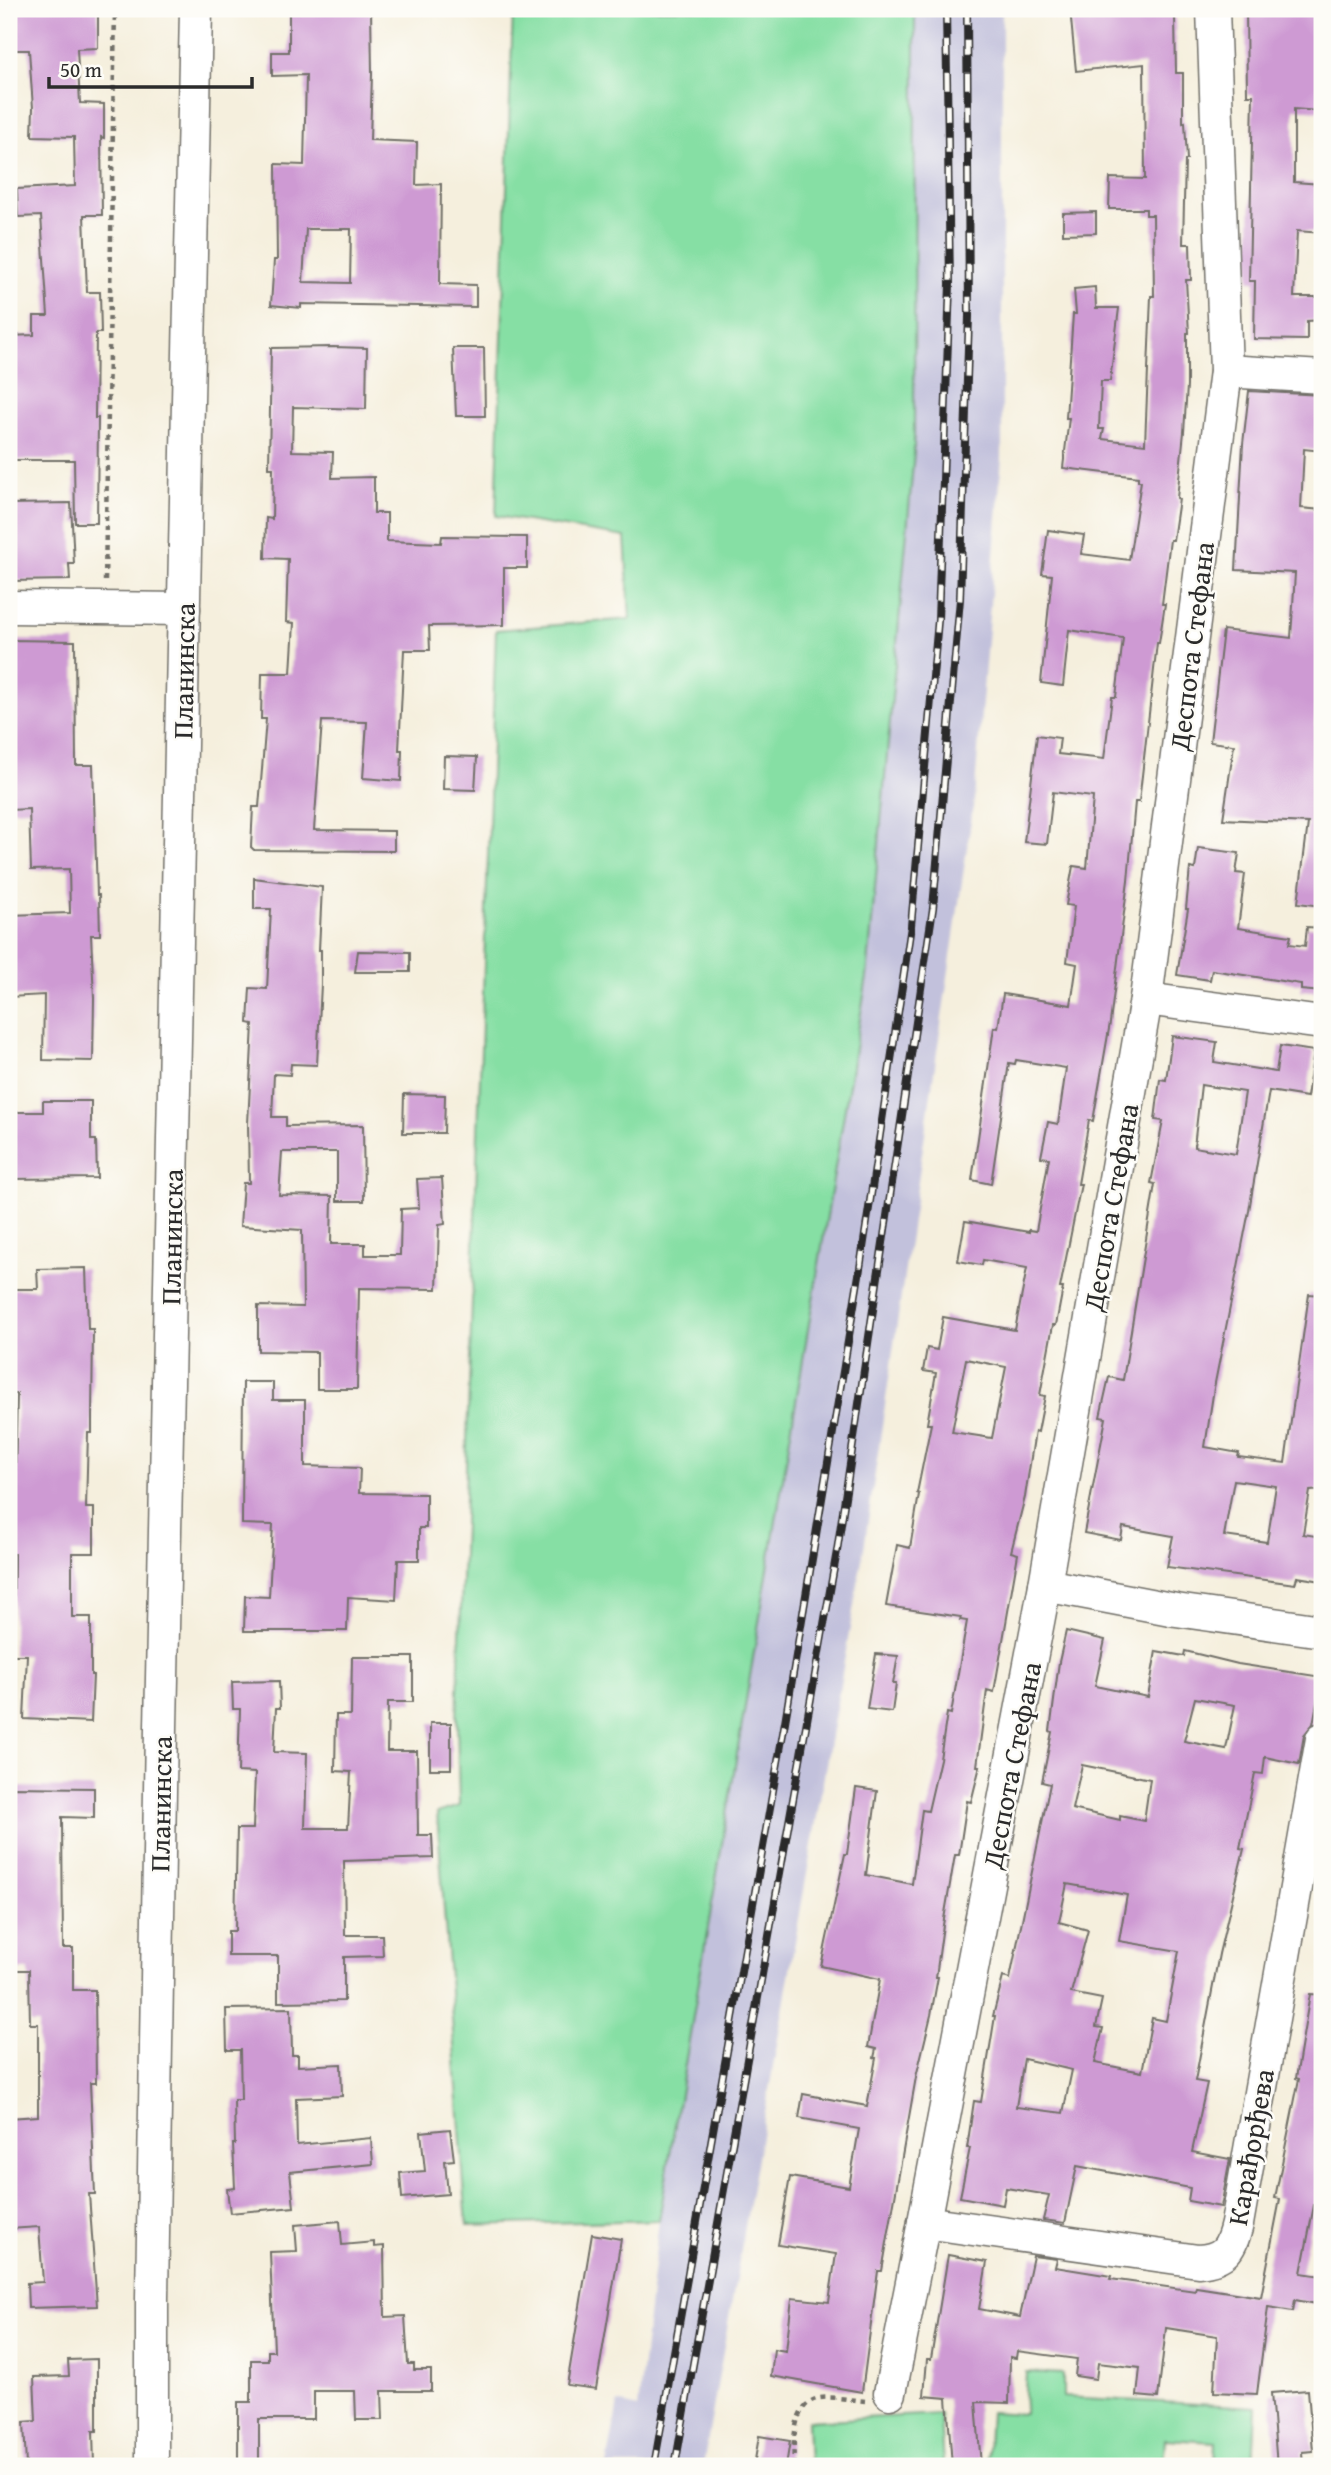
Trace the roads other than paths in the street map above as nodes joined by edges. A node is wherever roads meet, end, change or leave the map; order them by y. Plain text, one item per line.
1 (196, 9) edge
2 (1213, 9) edge
3 (1226, 371) junction
4 (1322, 377) edge
5 (9, 607) edge
6 (184, 609) junction
7 (1146, 999) junction
8 (1322, 1023) edge
9 (1045, 1585) junction
10 (1322, 1631) edge
11 (1322, 1739) edge
12 (924, 2222) junction
13 (890, 2393) road end
14 (152, 2466) edge

1 - 6 street, Планинска
2 - 3 street, Деспота Стефана
3 - 4 street
3 - 7 street, Деспота Стефана
5 - 6 street
6 - 14 street, Планинска
7 - 8 street
7 - 9 street, Деспота Стефана
9 - 10 street
9 - 12 street, Деспота Стефана
11 - 12 street, Карађорђева
12 - 13 street, Деспота Стефана

